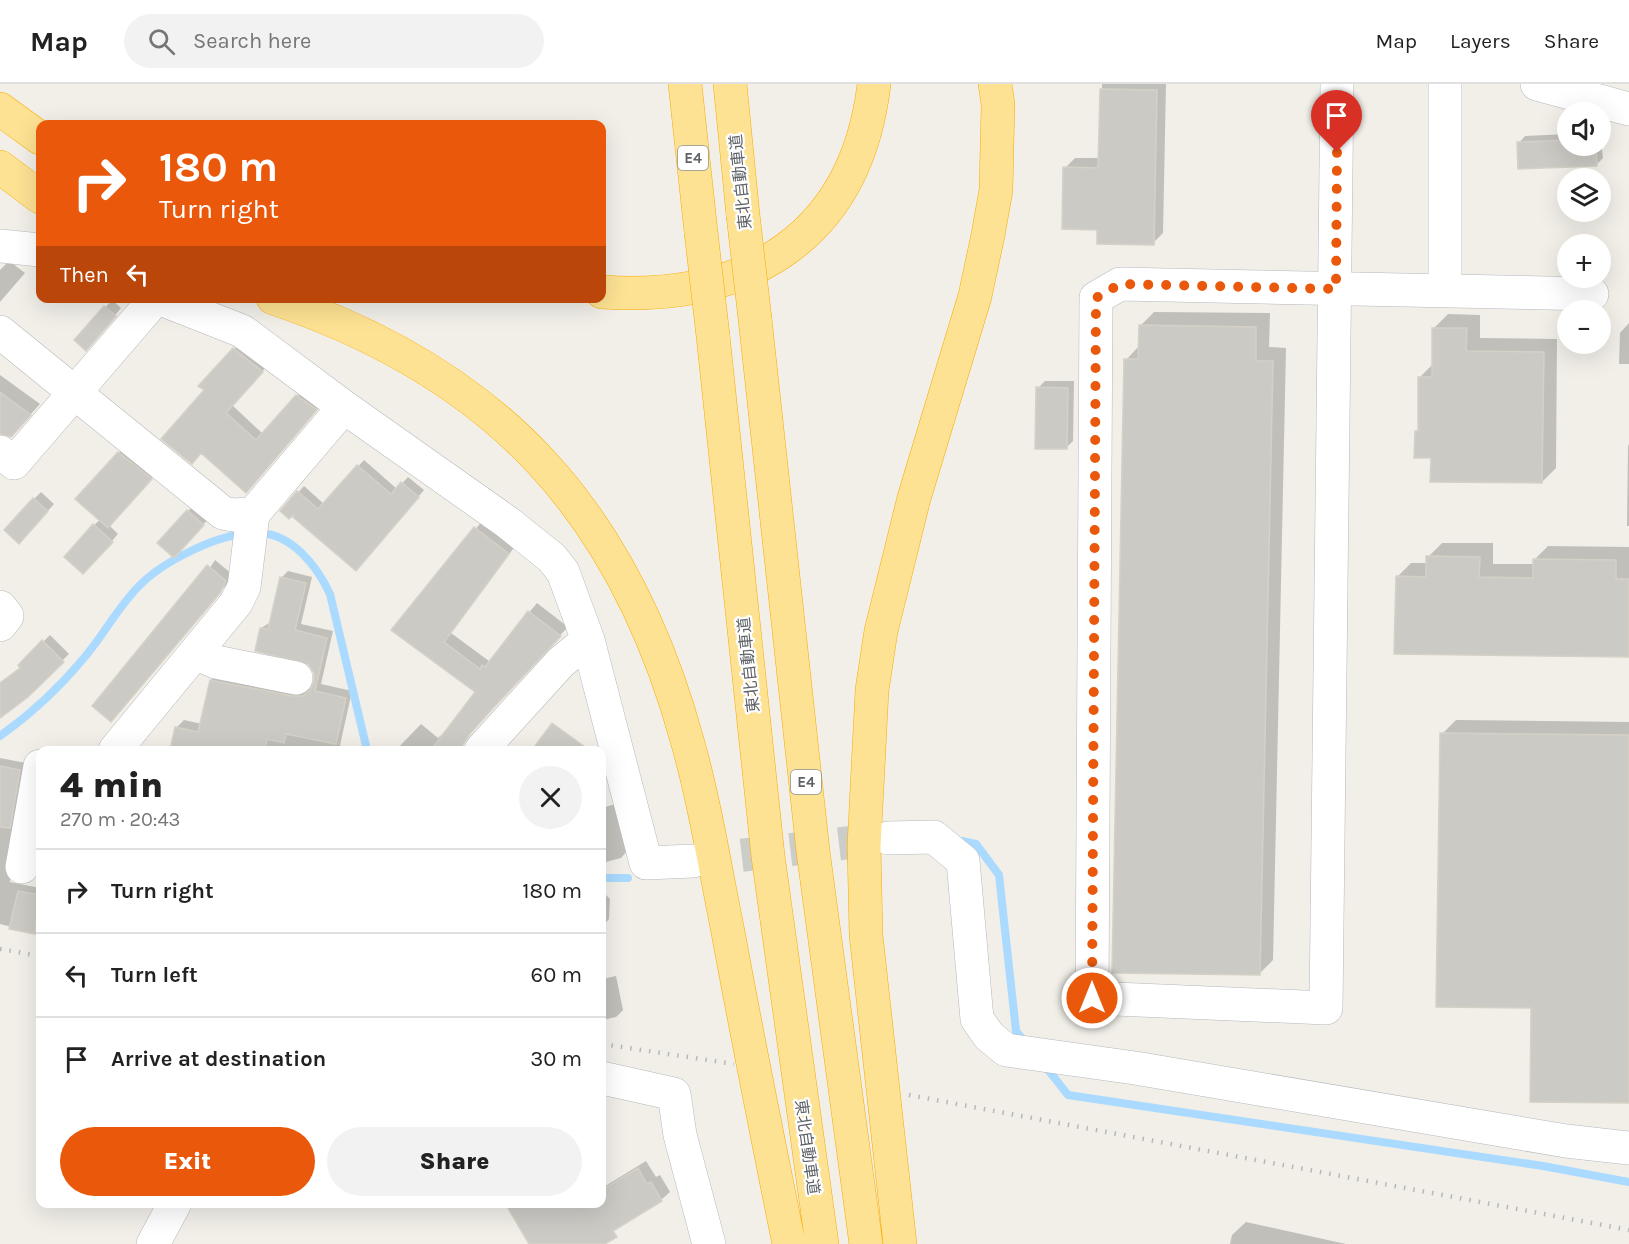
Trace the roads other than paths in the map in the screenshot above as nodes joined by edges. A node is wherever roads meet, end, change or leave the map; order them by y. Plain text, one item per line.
1 (686, 84) edge
2 (730, 84) edge
3 (874, 84) edge
4 (995, 84) edge
5 (1337, 84) edge
6 (1445, 84) edge
7 (1538, 84) edge
8 (0, 109) edge
9 (1629, 109) edge
10 (36, 135) edge
11 (0, 167) edge
12 (36, 193) edge
13 (2, 242) edge
14 (36, 249) edge
15 (1336, 289) junction
16 (1445, 291) junction
17 (606, 292) edge
18 (1592, 294) dead end
19 (153, 303) edge
20 (170, 303) edge
21 (287, 303) edge
22 (0, 332) edge
23 (73, 394) junction
24 (344, 407) junction
25 (0, 452) edge
26 (253, 514) junction
27 (0, 607) edge
28 (0, 625) edge
29 (588, 640) junction
30 (195, 653) junction
31 (296, 678) dead end
32 (118, 746) edge
33 (485, 746) edge
34 (36, 787) edge
35 (888, 838) tunnel mouth
36 (693, 861) tunnel mouth
37 (21, 866) edge
38 (606, 1079) edge
39 (1629, 1148) edge
40 (172, 1208) edge
41 (153, 1244) edge
42 (709, 1244) edge
43 (789, 1244) edge
44 (822, 1244) edge
45 (866, 1244) edge
46 (900, 1244) edge

1 - 44 highway, 東北自動車道 / E4, bridge
2 - 45 highway, 東北自動車道 / E4, bridge
3 - 17 highway
4 - 46 highway
5 - 15 street
6 - 16 street
7 - 9 street
8 - 10 highway
11 - 12 highway
13 - 14 street
15 - 15 street
15 - 16 street
16 - 18 street
19 - 23 street
20 - 24 street
21 - 43 highway
22 - 23 street
23 - 25 street
23 - 26 street
24 - 26 street
24 - 29 street
26 - 30 street
27 - 28 street
29 - 33 street
29 - 36 street
30 - 31 street
30 - 32 street
34 - 37 street
35 - 39 street
38 - 42 street
40 - 41 street

